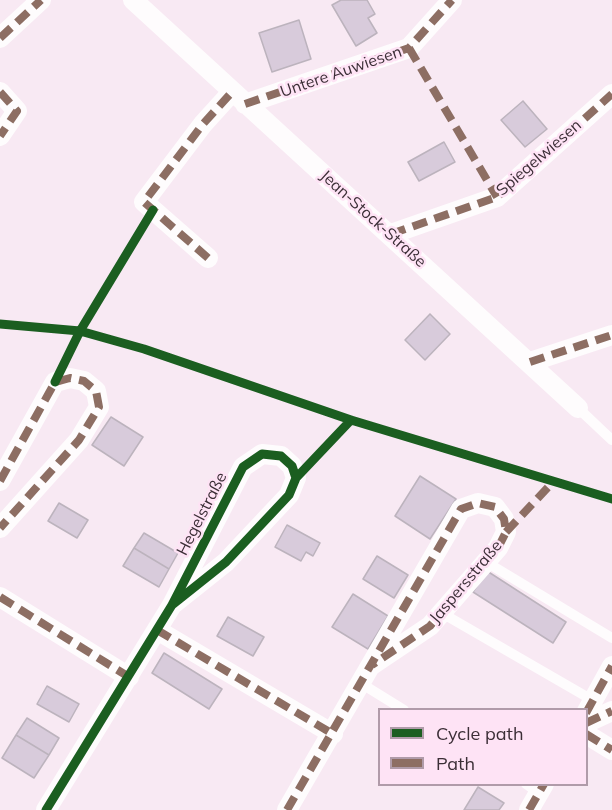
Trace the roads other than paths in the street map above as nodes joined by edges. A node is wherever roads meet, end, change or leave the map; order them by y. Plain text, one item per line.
1 (41, 0) edge
2 (133, 0) edge
3 (452, 0) edge
4 (0, 38) edge
5 (0, 92) edge
6 (612, 94) edge
7 (239, 98) junction
8 (0, 136) edge
9 (391, 234) junction
10 (208, 258) dead end
11 (612, 334) edge
12 (530, 362) junction
13 (578, 408) joint
14 (612, 440) edge
15 (0, 481) edge
16 (0, 528) edge
17 (486, 562) junction
18 (0, 597) edge
19 (172, 605) junction
20 (440, 612) junction
21 (157, 630) junction
22 (612, 638) edge
23 (372, 665) junction
24 (612, 666) edge
25 (129, 677) junction
26 (362, 684) junction
27 (590, 707) edge
28 (401, 708) edge
29 (612, 711) edge
30 (588, 722) edge
31 (333, 734) junction
32 (588, 735) edge
33 (612, 750) edge
34 (536, 787) edge
35 (46, 810) edge
36 (287, 810) edge
37 (529, 810) edge

1 - 4 street
2 - 7 street, Jean-Stock-Straße
3 - 7 street, Untere Auwiesen
5 - 8 street
6 - 9 street, Spiegelwiesen
7 - 9 street, Jean-Stock-Straße
7 - 10 street
9 - 12 street, Jean-Stock-Straße
11 - 12 street
12 - 13 street, Jean-Stock-Straße
13 - 14 lane, Jean-Stock-Straße
15 - 16 street
17 - 20 street, Jaspersstraße
17 - 22 lane
17 - 23 street, Jaspersstraße
18 - 25 street
19 - 19 street, Hegelstraße
19 - 21 street, Hegelstraße
20 - 23 street, Jaspersstraße
20 - 27 lane
21 - 25 street, Hegelstraße
21 - 31 street
23 - 26 street, Jaspersstraße
24 - 27 street
25 - 35 street, Hegelstraße
26 - 28 lane
26 - 31 street, Jaspersstraße
29 - 30 street
31 - 36 street, Jaspersstraße
32 - 33 street
34 - 37 street

